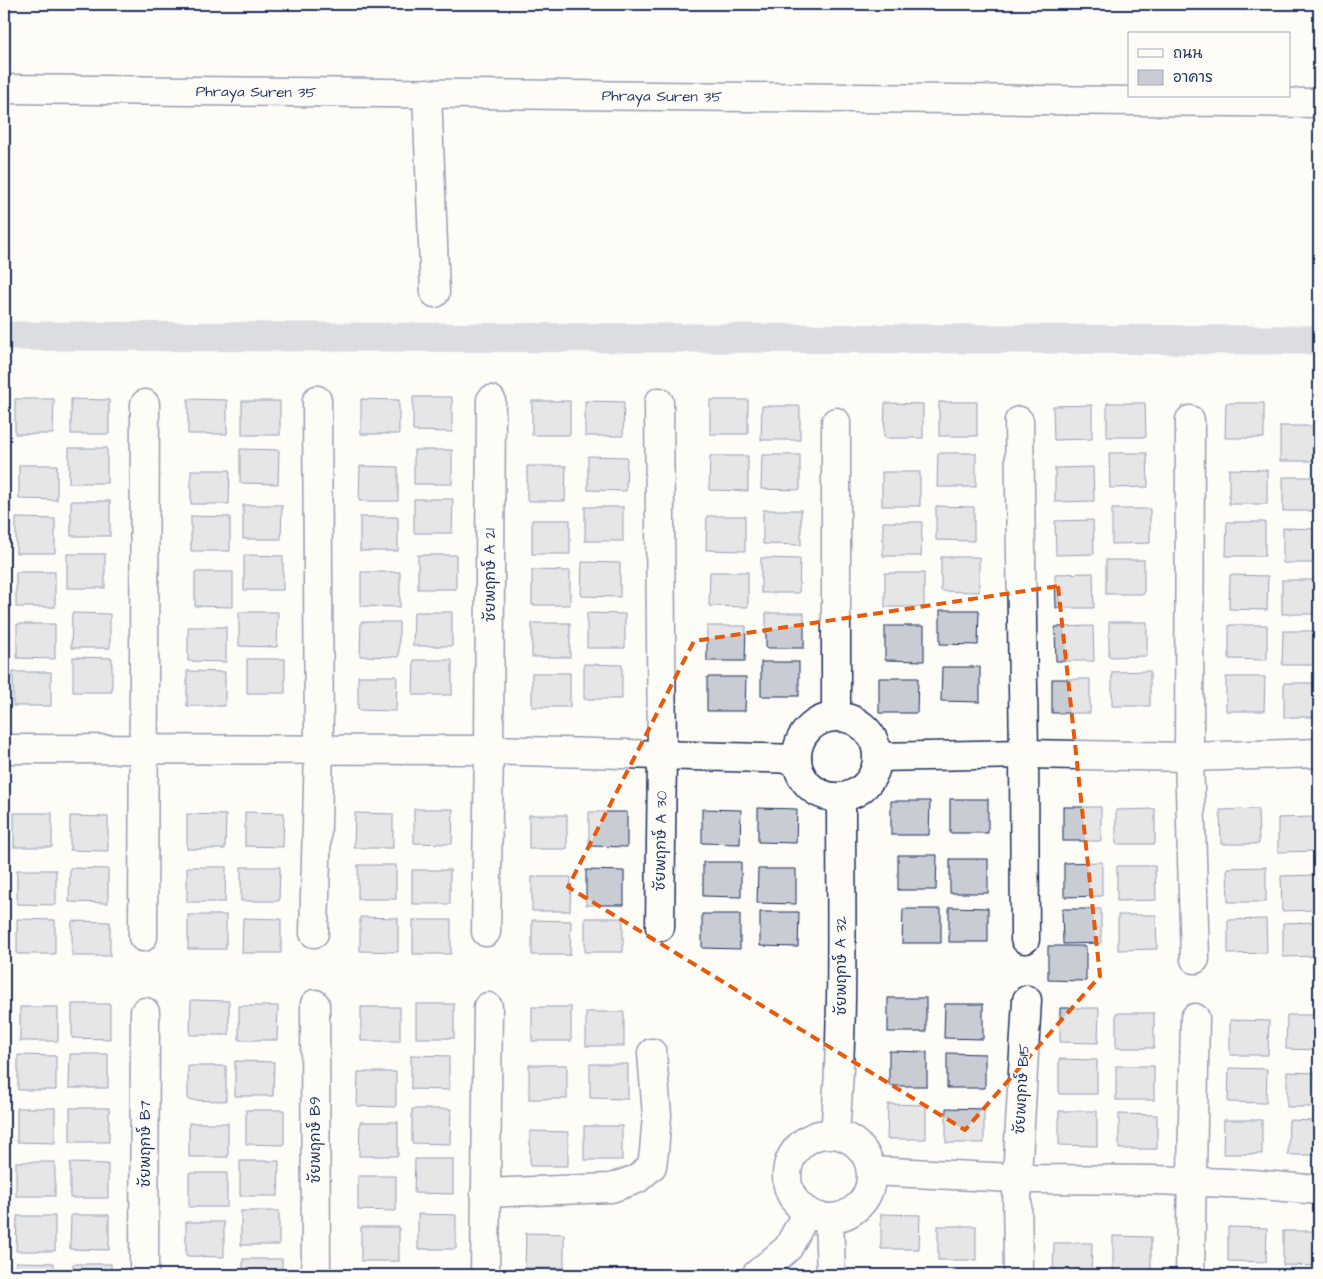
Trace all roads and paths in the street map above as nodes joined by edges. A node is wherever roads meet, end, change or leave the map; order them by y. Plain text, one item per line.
1 (4, 89) edge
2 (427, 93) junction
3 (1319, 103) edge
4 (435, 293) dead end
5 (317, 400) dead end
6 (491, 400) dead end
7 (659, 402) dead end
8 (145, 404) dead end
9 (1190, 420) dead end
10 (836, 422) dead end
11 (1019, 422) dead end
12 (836, 717) junction
13 (4, 749) edge
14 (144, 749) junction
15 (319, 749) junction
16 (489, 750) junction
17 (1024, 754) junction
18 (1319, 754) edge
19 (662, 755) junction
20 (878, 757) junction
21 (1189, 757) junction
22 (797, 759) junction
23 (842, 798) junction
24 (660, 927) dead end
25 (486, 932) dead end
26 (314, 933) dead end
27 (143, 937) dead end
28 (1025, 939) dead end
29 (1195, 959) dead end
30 (1027, 1000) dead end
31 (314, 1004) dead end
32 (488, 1007) dead end
33 (145, 1012) dead end
34 (1195, 1018) dead end
35 (652, 1054) dead end
36 (835, 1134) junction
37 (871, 1171) junction
38 (1017, 1177) junction
39 (1191, 1181) junction
40 (1319, 1190) edge
41 (485, 1193) junction
42 (818, 1215) junction
43 (144, 1275) edge
44 (316, 1275) edge
45 (485, 1275) edge
46 (756, 1275) edge
47 (831, 1275) edge
48 (1018, 1275) edge
49 (1190, 1275) edge

1 - 2 street, Phraya Suren 35
2 - 3 street, Phraya Suren 35
2 - 4 street
5 - 15 street
6 - 16 street, ชัยพฤกษ์ A 21
7 - 19 street, ชัยพฤกษ์ A 30
8 - 14 street
9 - 21 street
10 - 12 street
11 - 17 street
12 - 20 street
12 - 22 street
13 - 14 street
14 - 15 street
14 - 27 street
15 - 16 street
15 - 26 street
16 - 19 street
16 - 25 street, ชัยพฤกษ์ A 21
17 - 20 street
17 - 21 street
17 - 28 street
18 - 21 street
19 - 22 street
19 - 24 street, ชัยพฤกษ์ A 30
20 - 23 street
21 - 29 street
22 - 23 street
23 - 36 street, ชัยพฤกษ์ A 32
30 - 38 street, ชัยพฤกษ์ B15
31 - 44 street, ชัยพฤกษ์ B9
32 - 41 street
33 - 43 street, ชัยพฤกษ์ B7
34 - 39 street
35 - 41 street
36 - 37 street
36 - 42 street
37 - 38 street
37 - 42 street
38 - 39 street
38 - 48 street, ชัยพฤกษ์ B15
39 - 40 street
39 - 49 street
41 - 45 street
42 - 46 street
42 - 47 street

